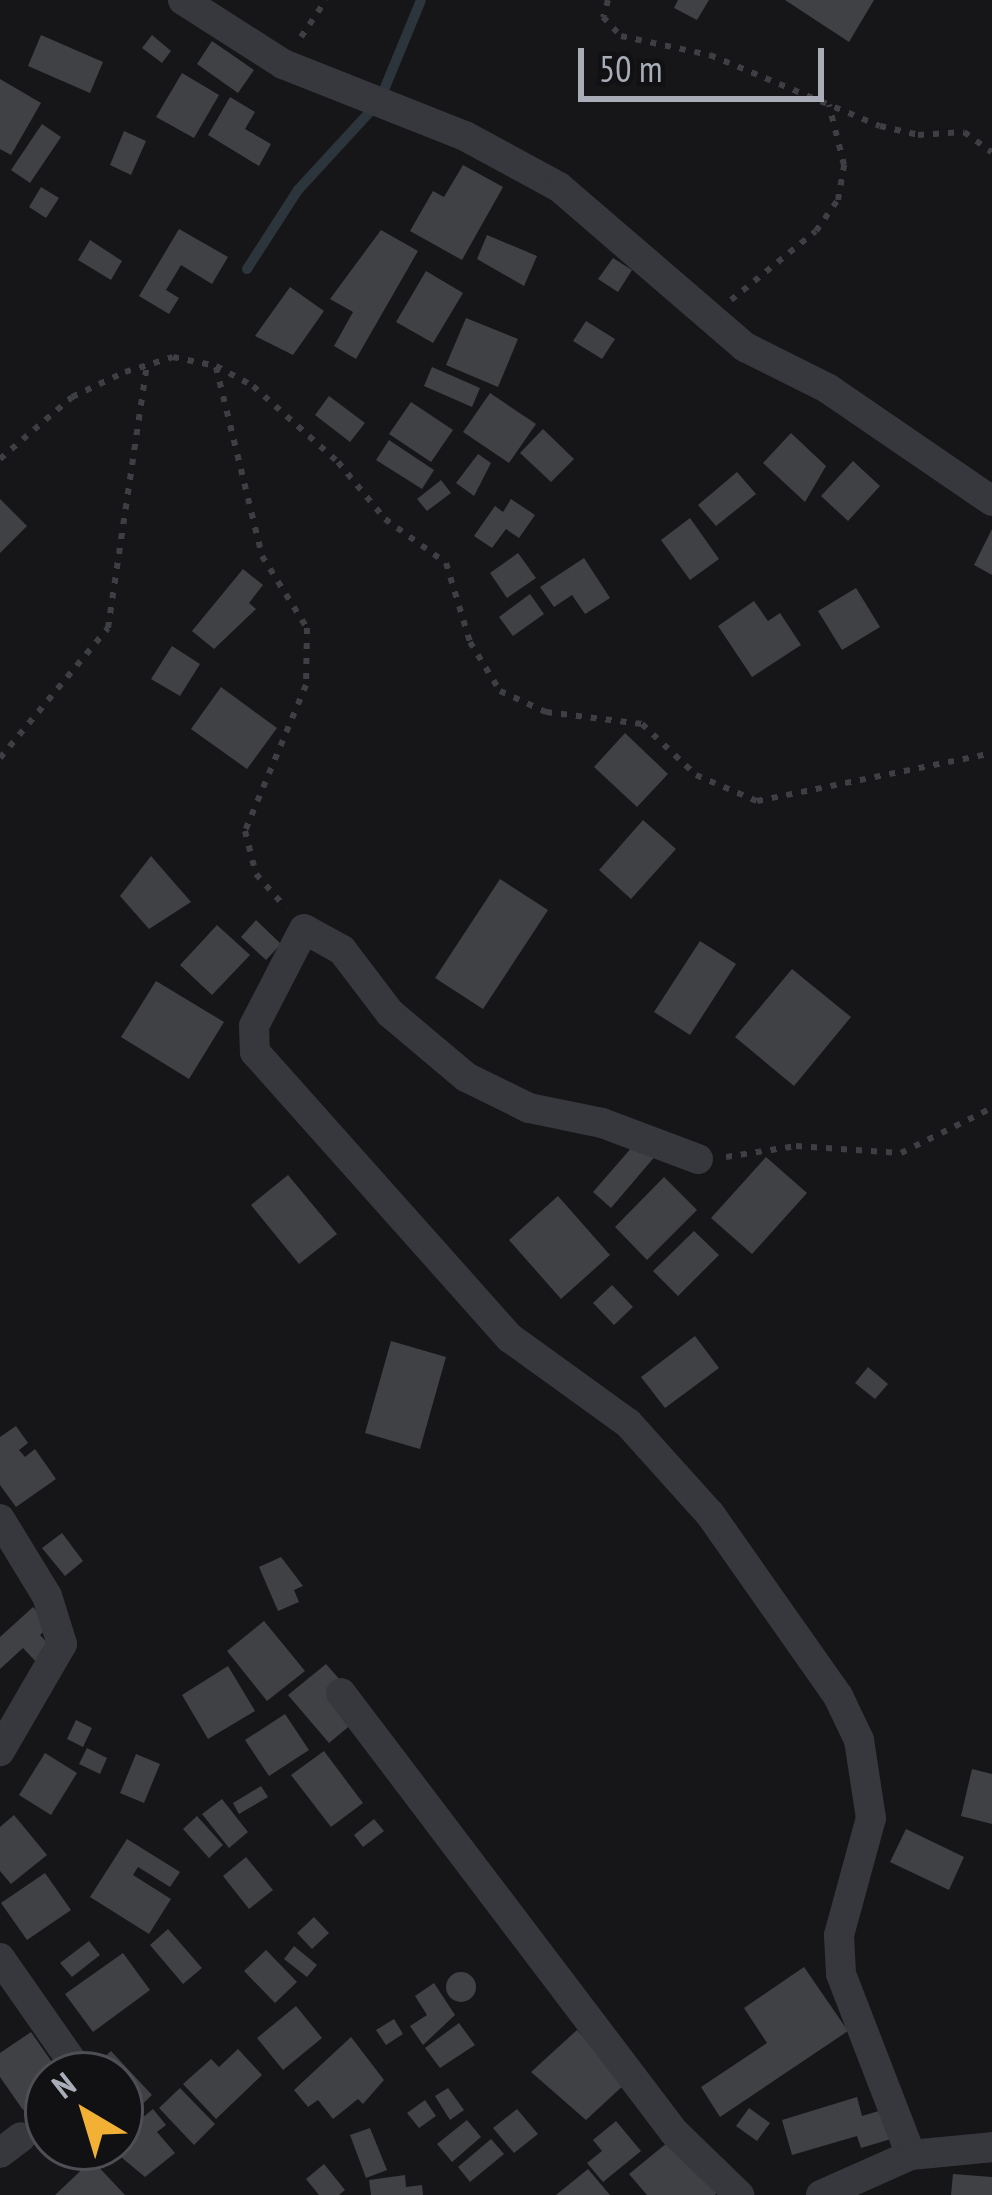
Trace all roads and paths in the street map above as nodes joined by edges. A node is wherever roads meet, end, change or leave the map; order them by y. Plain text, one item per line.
1 (183, 0) edge
2 (326, 0) edge
3 (608, 0) edge
4 (283, 64) junction
5 (829, 104) junction
6 (992, 152) edge
7 (707, 314) junction
8 (147, 364) junction
9 (216, 366) junction
10 (0, 459) edge
11 (992, 501) edge
12 (992, 753) edge
13 (0, 758) edge
14 (304, 928) junction
15 (992, 1108) edge
16 (698, 1159) joint
17 (0, 1519) edge
18 (341, 1693) dead end
19 (0, 1751) edge
20 (0, 1958) edge
21 (65, 2051) edge
22 (992, 2146) edge
23 (911, 2155) junction
24 (739, 2195) edge
25 (820, 2195) edge

1 - 4 street
2 - 4 path
3 - 5 path
4 - 7 street
5 - 6 path
5 - 7 path
7 - 11 street
8 - 9 path
8 - 10 path
8 - 13 path
9 - 12 path
9 - 14 path
14 - 16 street
14 - 23 street
15 - 16 path
17 - 19 street
18 - 24 street
20 - 21 street
22 - 23 street
23 - 25 street

